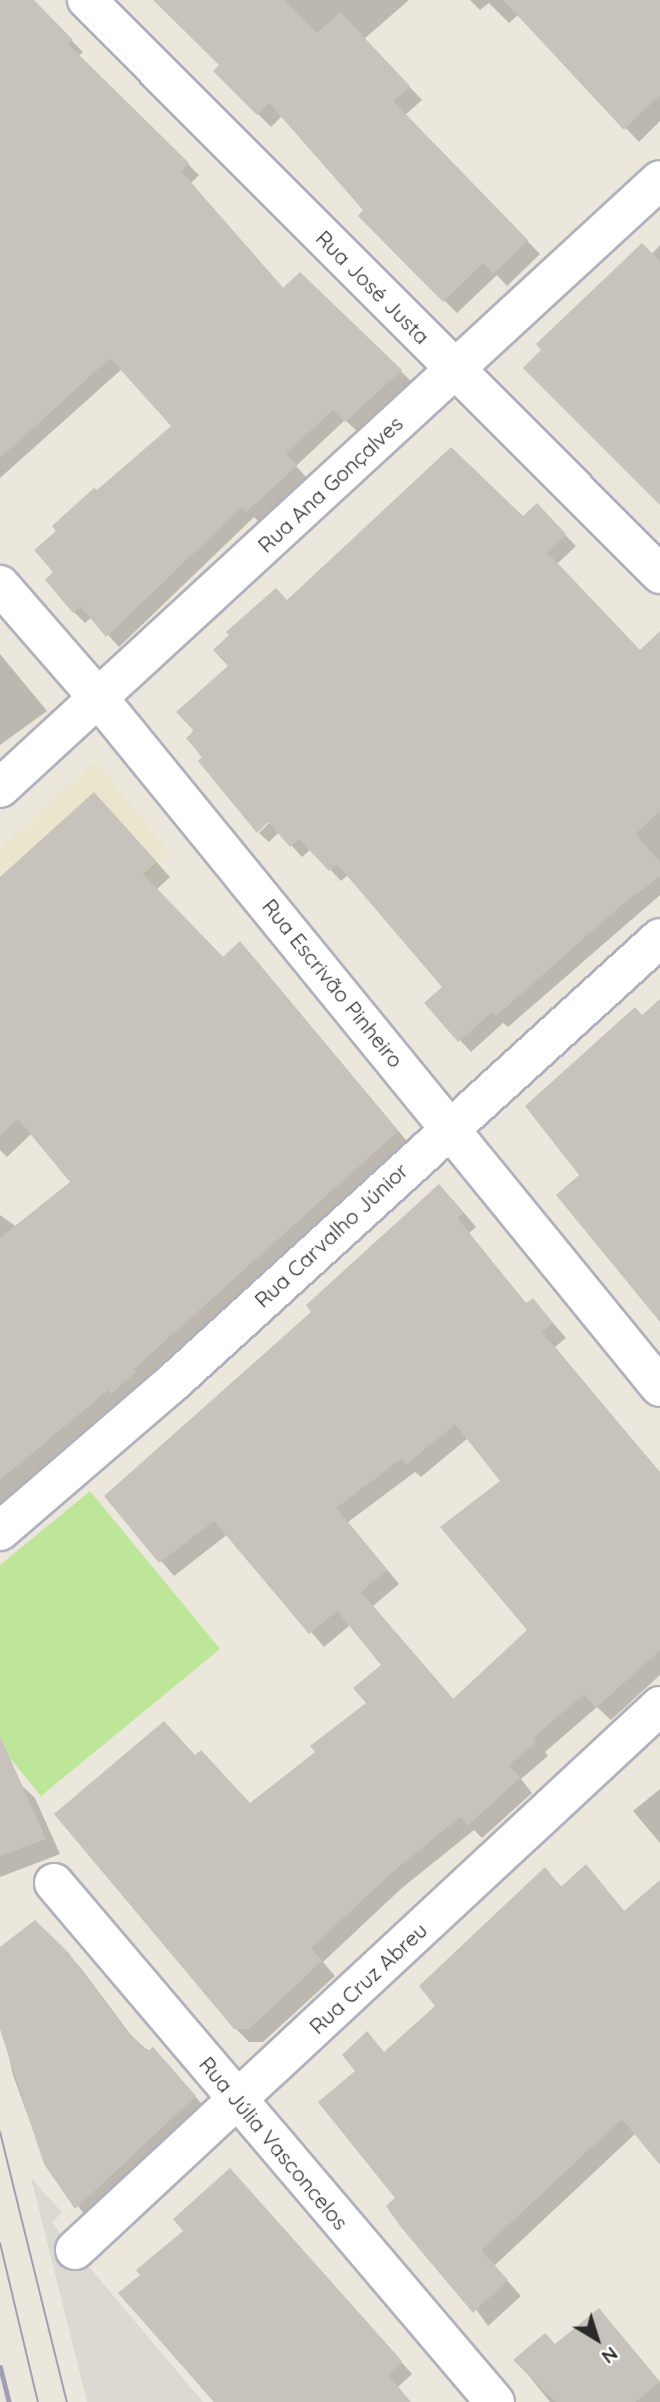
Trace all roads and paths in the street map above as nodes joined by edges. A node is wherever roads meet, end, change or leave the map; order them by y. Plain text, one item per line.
1 (87, 0) edge
2 (660, 180) edge
3 (454, 369) junction
4 (660, 574) edge
5 (0, 585) edge
6 (100, 700) junction
7 (0, 788) edge
8 (660, 937) edge
9 (450, 1125) junction
10 (660, 1387) edge
11 (0, 1531) edge
12 (660, 1706) edge
13 (54, 1883) dead end
14 (237, 2099) junction
15 (75, 2250) dead end
16 (495, 2402) edge

1 - 3 street, Rua José Justa
2 - 3 street, Rua Ana Gonçalves
3 - 4 street, Rua José Justa
3 - 6 street, Rua Ana Gonçalves
5 - 6 street, Rua Escrivão Pinheiro
6 - 7 street, Rua Ana Gonçalves
6 - 9 street, Rua Escrivão Pinheiro
8 - 9 street, Rua Carvalho Júnior
9 - 10 street, Rua Escrivão Pinheiro
9 - 11 street, Rua Carvalho Júnior
12 - 14 street, Rua Cruz Abreu
13 - 14 street, Rua Júlia Vasconcelos
14 - 15 street, Rua Cruz Abreu
14 - 16 street, Rua Júlia Vasconcelos

